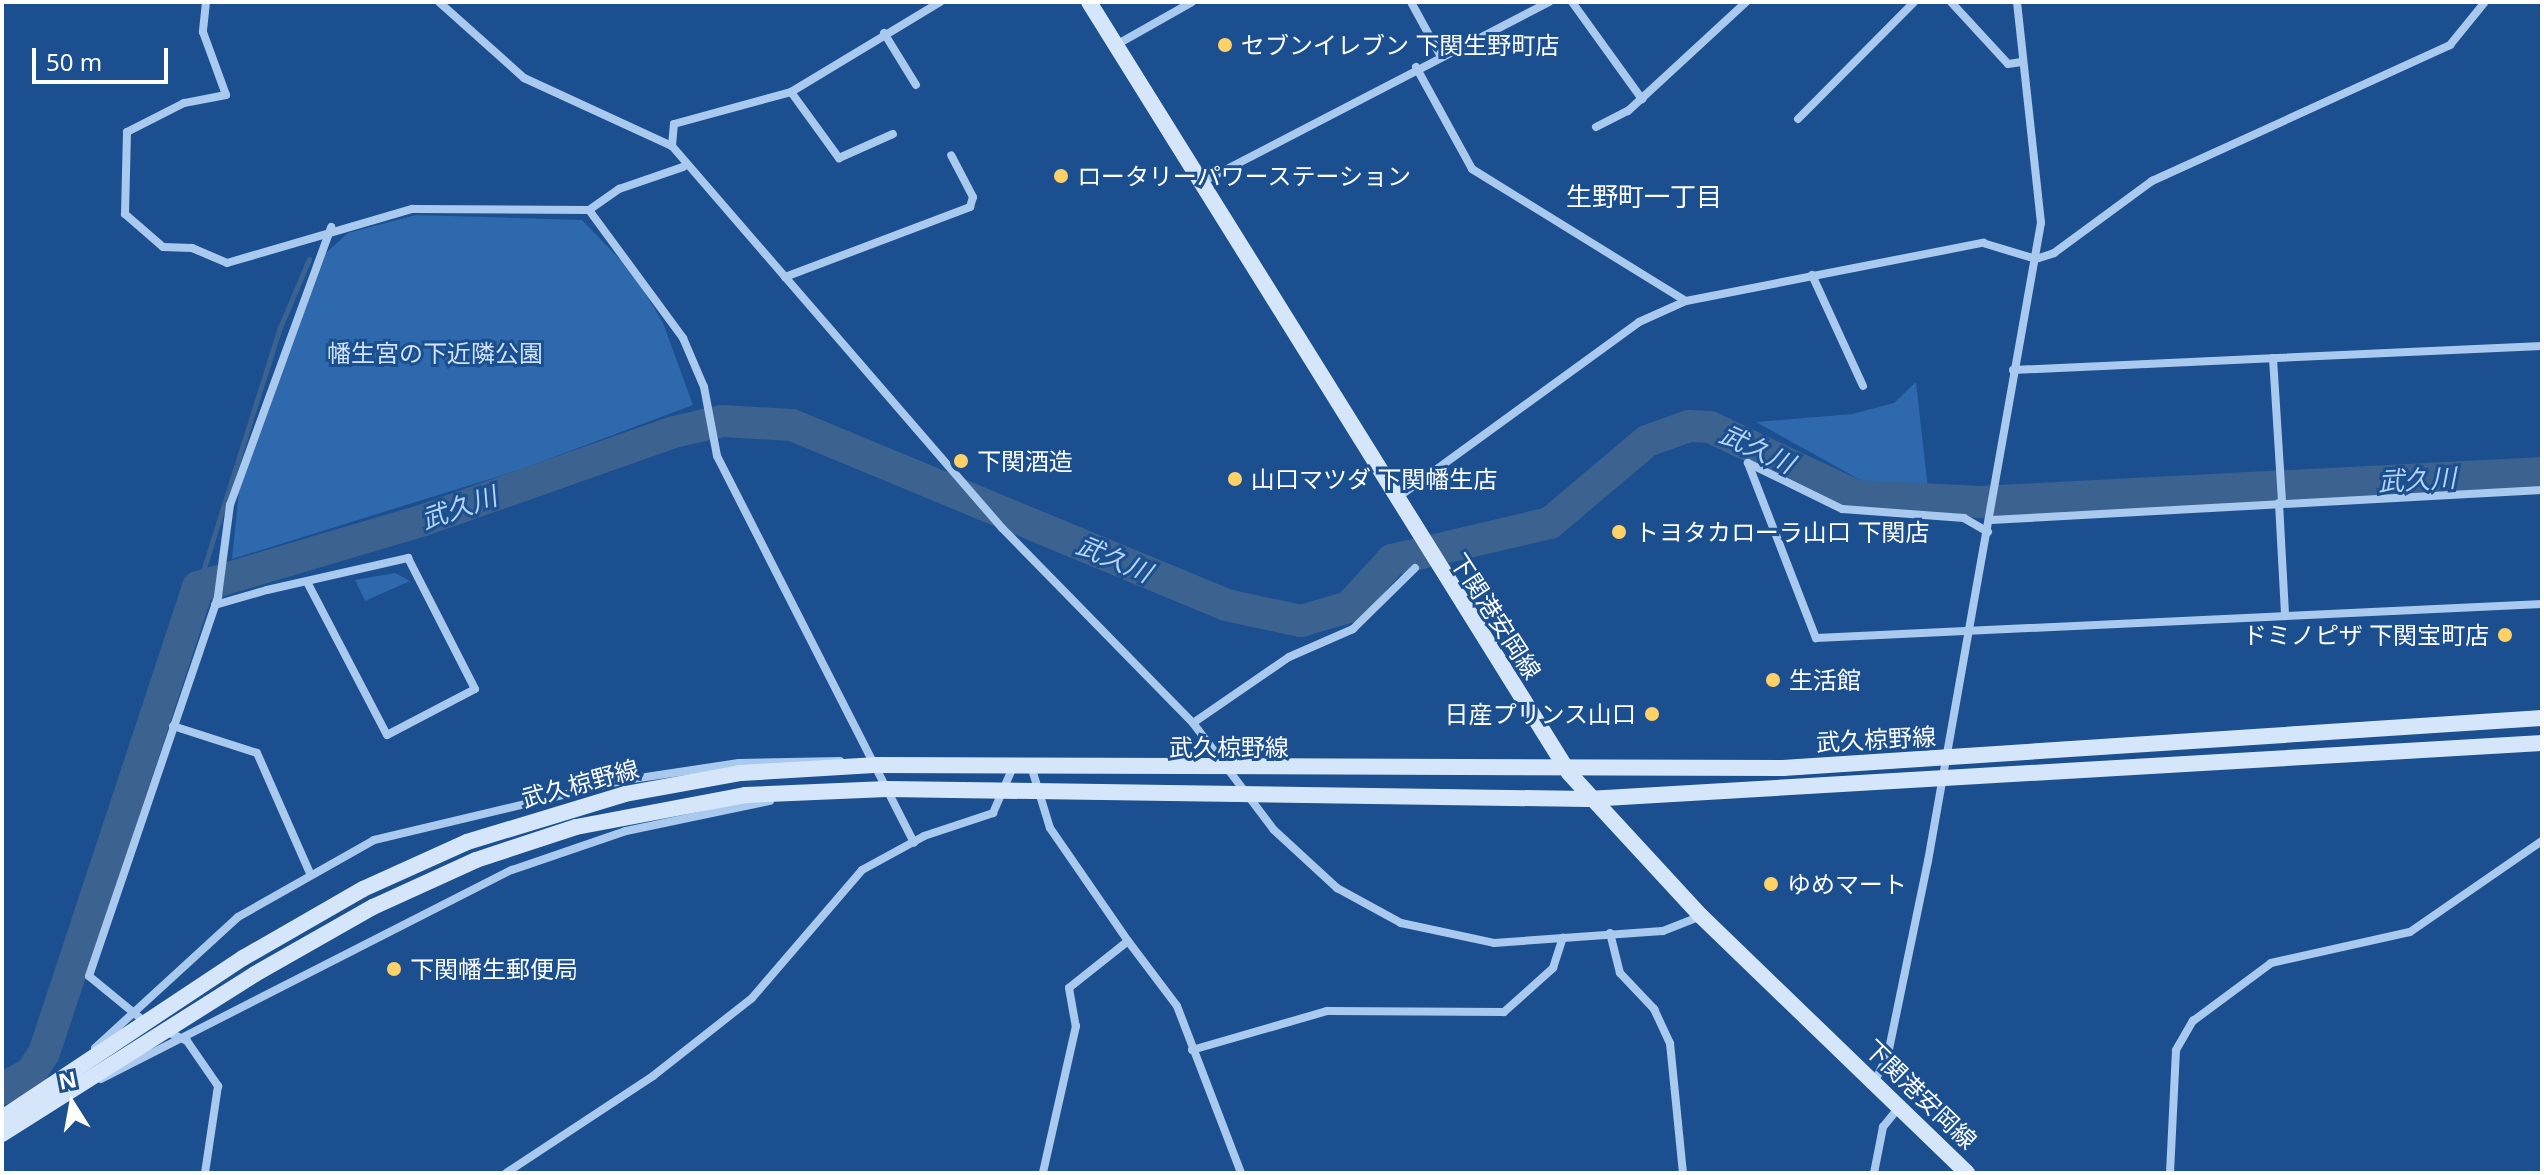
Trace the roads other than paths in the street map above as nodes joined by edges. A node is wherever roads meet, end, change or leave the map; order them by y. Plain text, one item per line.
1 (206, 2) edge
2 (439, 2) edge
3 (940, 2) edge
4 (1089, 2) edge
5 (1192, 2) edge
6 (1411, 2) edge
7 (1549, 2) edge
8 (1572, 2) edge
9 (1746, 2) edge
10 (1914, 2) edge
11 (1951, 2) edge
12 (2017, 2) edge
13 (2485, 2) edge
14 (884, 33) junction
15 (1116, 46) junction
16 (1440, 55) junction
17 (2022, 62) junction
18 (1416, 67) junction
19 (916, 85) dead end
20 (791, 92) junction
21 (1642, 99) junction
22 (1798, 119) dead end
23 (1596, 127) dead end
24 (893, 134) dead end
25 (672, 146) junction
26 (951, 155) dead end
27 (683, 167) junction
28 (1200, 183) junction
29 (589, 210) junction
30 (331, 227) junction
31 (2036, 259) junction
32 (1812, 275) junction
33 (785, 277) junction
34 (1686, 301) junction
35 (2542, 346) edge
36 (2273, 358) junction
37 (2013, 370) junction
38 (1863, 386) dead end
39 (2542, 490) edge
40 (1393, 501) junction
41 (2281, 501) junction
42 (1991, 517) junction
43 (1988, 532) junction
44 (1415, 568) dead end
45 (307, 582) junction
46 (216, 601) junction
47 (2542, 604) edge
48 (2285, 614) junction
49 (1968, 631) junction
50 (2542, 718) edge
51 (1193, 723) junction
52 (173, 726) junction
53 (2542, 743) edge
54 (1945, 759) junction
55 (874, 765) junction
56 (1031, 766) junction
57 (1013, 767) junction
58 (1228, 770) junction
59 (1569, 773) junction
60 (1943, 779) junction
61 (887, 789) junction
62 (1005, 791) junction
63 (1036, 793) junction
64 (1247, 796) junction
65 (1588, 799) junction
66 (2542, 841) edge
67 (914, 843) junction
68 (309, 871) junction
69 (1701, 916) junction
70 (1610, 933) junction
71 (1563, 938) junction
72 (1128, 941) junction
73 (129, 1015) junction
74 (187, 1041) junction
75 (1192, 1050) junction
76 (86, 1061) junction
77 (98, 1078) junction
78 (1875, 1081) junction
79 (1900, 1106) junction
80 (2, 1110) edge
81 (2, 1118) edge
82 (2, 1127) edge
83 (2, 1134) edge
84 (2, 1145) edge
85 (205, 1173) edge
86 (506, 1173) edge
87 (1043, 1173) edge
88 (1241, 1173) edge
89 (1683, 1173) edge
90 (1874, 1173) edge
91 (1967, 1173) edge
92 (2170, 1173) edge

1 - 30 street
2 - 25 street
3 - 14 street
4 - 15 main road, 下関港安岡線
5 - 15 street
6 - 16 street
7 - 16 street
8 - 21 street
9 - 21 street
10 - 22 street
11 - 17 street
12 - 17 street
13 - 31 street
14 - 19 street
14 - 20 street
15 - 28 main road, 下関港安岡線
16 - 18 street
17 - 31 street
18 - 28 street
18 - 34 street
20 - 24 street
20 - 25 street
21 - 23 street
25 - 27 street
26 - 33 street
27 - 29 street
27 - 33 street
28 - 40 main road, 下関港安岡線
29 - 30 street
29 - 55 street
30 - 46 street
31 - 32 street
31 - 37 street
32 - 34 street
32 - 38 street
33 - 51 street
34 - 40 street
35 - 36 street
36 - 37 street
36 - 41 street
37 - 42 street
39 - 41 street
40 - 59 main road, 下関港安岡線
41 - 42 street
41 - 48 street
42 - 43 street
43 - 49 street
43 - 49 street
44 - 51 street
45 - 45 street
45 - 46 street
46 - 52 street
47 - 48 street
48 - 49 street
49 - 54 street
50 - 54 main road, 武久椋野線
51 - 58 street
52 - 68 street
52 - 73 street
53 - 60 main road, 武久椋野線
54 - 59 main road, 武久椋野線
54 - 60 street
55 - 57 main road, 武久椋野線
55 - 61 street
55 - 68 street
55 - 76 main road, 武久椋野線, bridge
56 - 57 main road, 武久椋野線
56 - 58 main road, 武久椋野線
56 - 63 street
57 - 62 street
58 - 59 main road, 武久椋野線
58 - 64 street
59 - 65 main road, 下関港安岡線
60 - 65 main road, 武久椋野線
60 - 78 street
61 - 62 main road, 武久椋野線
61 - 67 street
61 - 74 street
61 - 77 main road, 武久椋野線, bridge
62 - 63 main road, 武久椋野線
62 - 67 street
63 - 64 main road, 武久椋野線
63 - 72 street
64 - 65 main road, 武久椋野線
64 - 71 street
65 - 69 main road, 下関港安岡線
66 - 92 street
67 - 86 street
68 - 73 street
69 - 70 street
69 - 78 main road, 下関港安岡線
70 - 71 street
70 - 89 street
71 - 75 street
72 - 75 street
72 - 87 street
73 - 74 street
73 - 82 street
74 - 82 street
74 - 85 street
75 - 88 street
76 - 80 main road, bridge
76 - 81 main road, 武久椋野線, bridge
77 - 83 main road, 武久椋野線, bridge
77 - 84 main road, bridge
78 - 79 main road, 下関港安岡線
79 - 90 street
79 - 91 main road, 下関港安岡線

